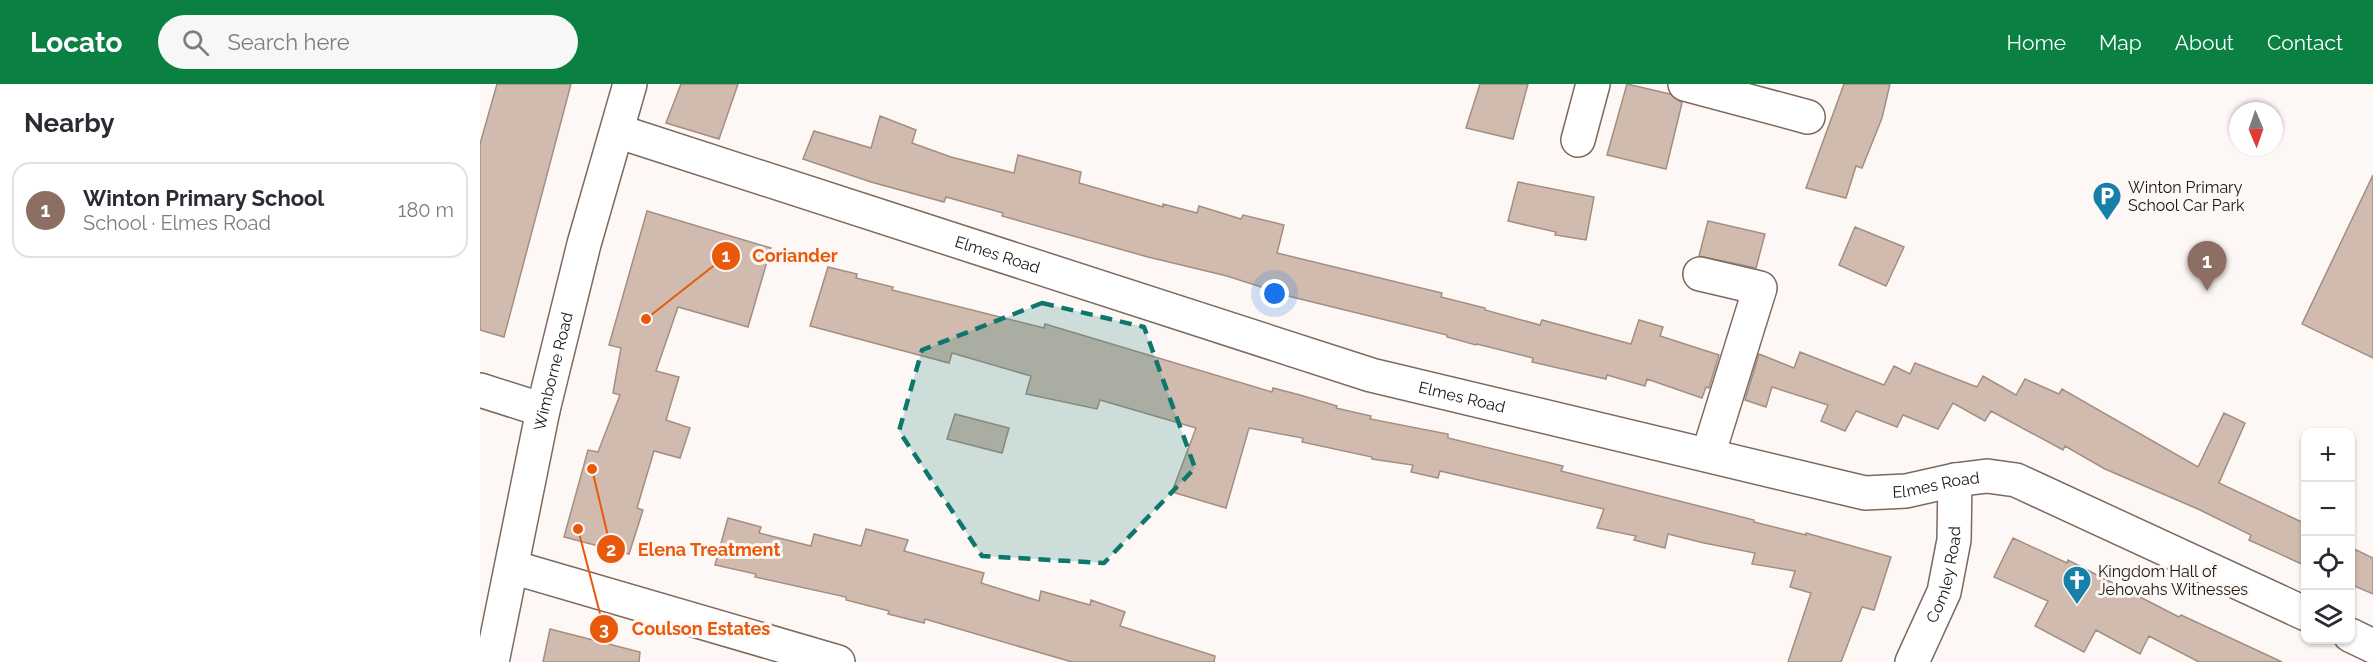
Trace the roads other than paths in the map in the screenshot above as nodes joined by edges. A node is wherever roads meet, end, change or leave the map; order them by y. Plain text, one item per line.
1 (630, 84) edge
2 (1593, 84) edge
3 (1685, 84) edge
4 (1808, 117) dead end
5 (617, 131) junction
6 (1578, 140) dead end
7 (1700, 274) dead end
8 (480, 390) edge
9 (543, 410) junction
10 (1708, 455) junction
11 (1955, 480) junction
12 (512, 567) junction
13 (2301, 612) edge
14 (2355, 637) edge
15 (2373, 646) edge
16 (492, 662) edge
17 (838, 662) edge
18 (1912, 662) edge

1 - 5 street, Wimborne Road
2 - 6 street
3 - 4 street
5 - 9 street, Wimborne Road
5 - 10 street, Elmes Road
7 - 10 street
8 - 9 street
9 - 12 street, Wimborne Road
10 - 11 street, Elmes Road
11 - 13 street, Elmes Road
11 - 18 street, Comley Road
12 - 16 street, Wimborne Road
12 - 17 street
14 - 15 street

